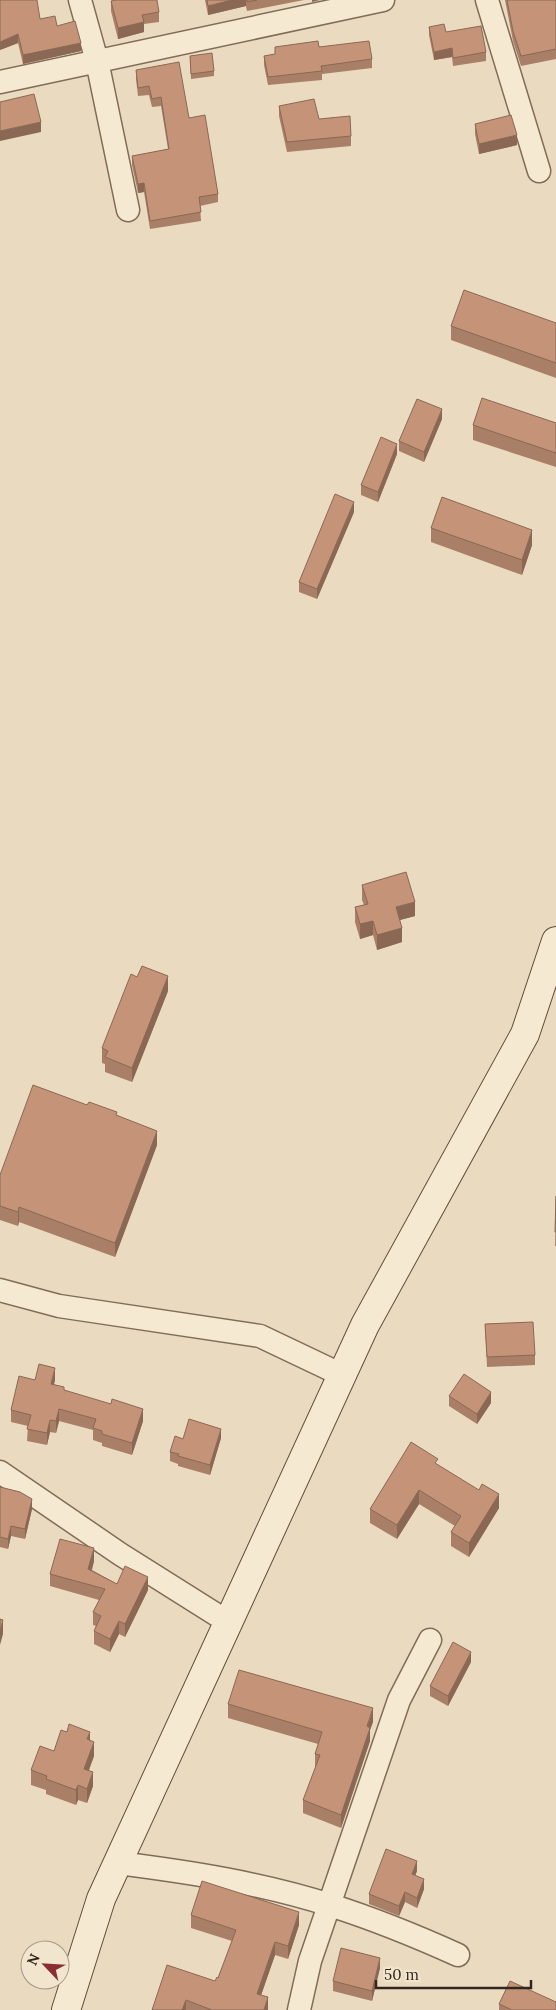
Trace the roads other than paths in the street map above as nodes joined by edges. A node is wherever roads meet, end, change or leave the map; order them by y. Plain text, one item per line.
1 (80, 0) edge
2 (383, 0) edge
3 (487, 0) edge
4 (97, 61) junction
5 (0, 82) edge
6 (539, 171) dead end
7 (128, 210) dead end
8 (556, 940) edge
9 (0, 1290) edge
10 (342, 1375) junction
11 (0, 1472) edge
12 (228, 1622) junction
13 (430, 1640) dead end
14 (118, 1863) junction
15 (330, 1905) junction
16 (458, 1954) dead end
17 (66, 2010) edge
18 (299, 2010) edge

1 - 4 street
2 - 4 street
3 - 6 street
4 - 5 street
4 - 7 street
8 - 10 street
9 - 10 street
10 - 12 street
11 - 12 street
12 - 14 street
13 - 15 street
14 - 15 street
14 - 17 street
15 - 16 street
15 - 18 street

